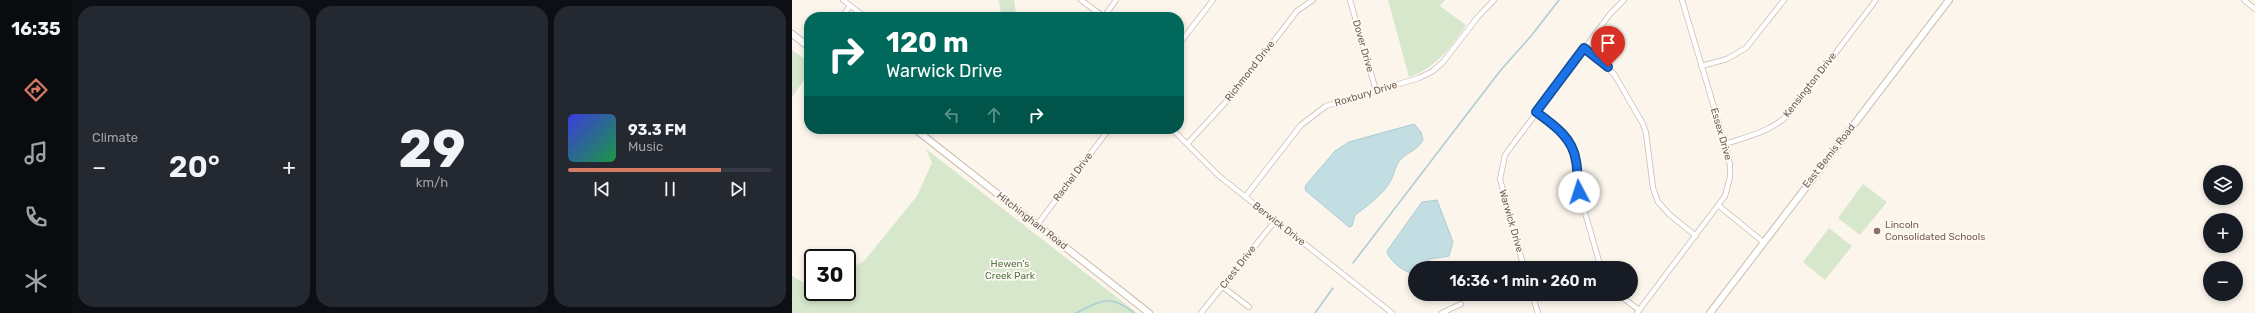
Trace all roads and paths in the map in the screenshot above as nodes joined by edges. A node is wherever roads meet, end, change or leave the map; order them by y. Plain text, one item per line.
1 (843, 0) edge
2 (1081, 0) edge
3 (1116, 0) edge
4 (1213, 0) edge
5 (1313, 0) edge
6 (1350, 0) edge
7 (1494, 0) edge
8 (1624, 0) edge
9 (1682, 0) edge
10 (1784, 0) edge
11 (1876, 0) edge
12 (1949, 0) edge
13 (2244, 0) edge
14 (850, 6) junction
15 (2254, 7) edge
16 (846, 12) edge
17 (855, 12) edge
18 (1097, 12) edge
19 (1108, 12) edge
20 (792, 34) edge
21 (1184, 38) edge
22 (804, 43) edge
23 (1584, 48) junction
24 (1701, 66) junction
25 (1376, 91) junction
26 (1536, 112) junction
27 (921, 134) edge
28 (1105, 134) edge
29 (1177, 134) edge
30 (1188, 144) junction
31 (1725, 144) junction
32 (1245, 197) junction
33 (1719, 206) junction
34 (1275, 221) junction
35 (1037, 225) junction
36 (1696, 236) junction
37 (1762, 241) junction
38 (1522, 261) edge
39 (1599, 261) edge
40 (1223, 287) junction
41 (1534, 301) edge
42 (1626, 301) edge
43 (1461, 304) dead end
44 (1249, 307) dead end
45 (1638, 312) edge
46 (1149, 313) edge
47 (1201, 313) edge
48 (1392, 313) edge
49 (1442, 313) edge
50 (1538, 313) edge
51 (1710, 313) edge

1 - 14 street
2 - 18 street
3 - 19 street
4 - 21 street
5 - 30 street, Richmond Drive
6 - 25 street, Dover Drive
7 - 25 street, Roxbury Drive
8 - 23 street, Warwick Drive
9 - 24 street, Essex Drive
10 - 24 street
11 - 31 street, Kensington Drive
12 - 37 street, East Bemis Road
13 - 15 street
14 - 16 street
14 - 17 street
20 - 22 street
23 - 26 street, Warwick Drive
23 - 36 street
24 - 31 street, Essex Drive
25 - 32 street, Roxbury Drive
26 - 38 street, Warwick Drive
26 - 39 street
27 - 35 street, Hitchingham Road
28 - 35 street, Rachel Drive
29 - 30 street, Berwick Drive
30 - 32 street, Berwick Drive
31 - 33 street, Essex Drive
32 - 34 street, Berwick Drive
33 - 36 street, Essex Drive
33 - 37 street
34 - 40 street, Crest Drive
34 - 48 street, Berwick Drive
35 - 46 street, Hitchingham Road
36 - 45 street, Essex Drive
37 - 51 street, East Bemis Road
40 - 44 street
40 - 47 street, Crest Drive
41 - 50 street
42 - 45 street
43 - 49 street

